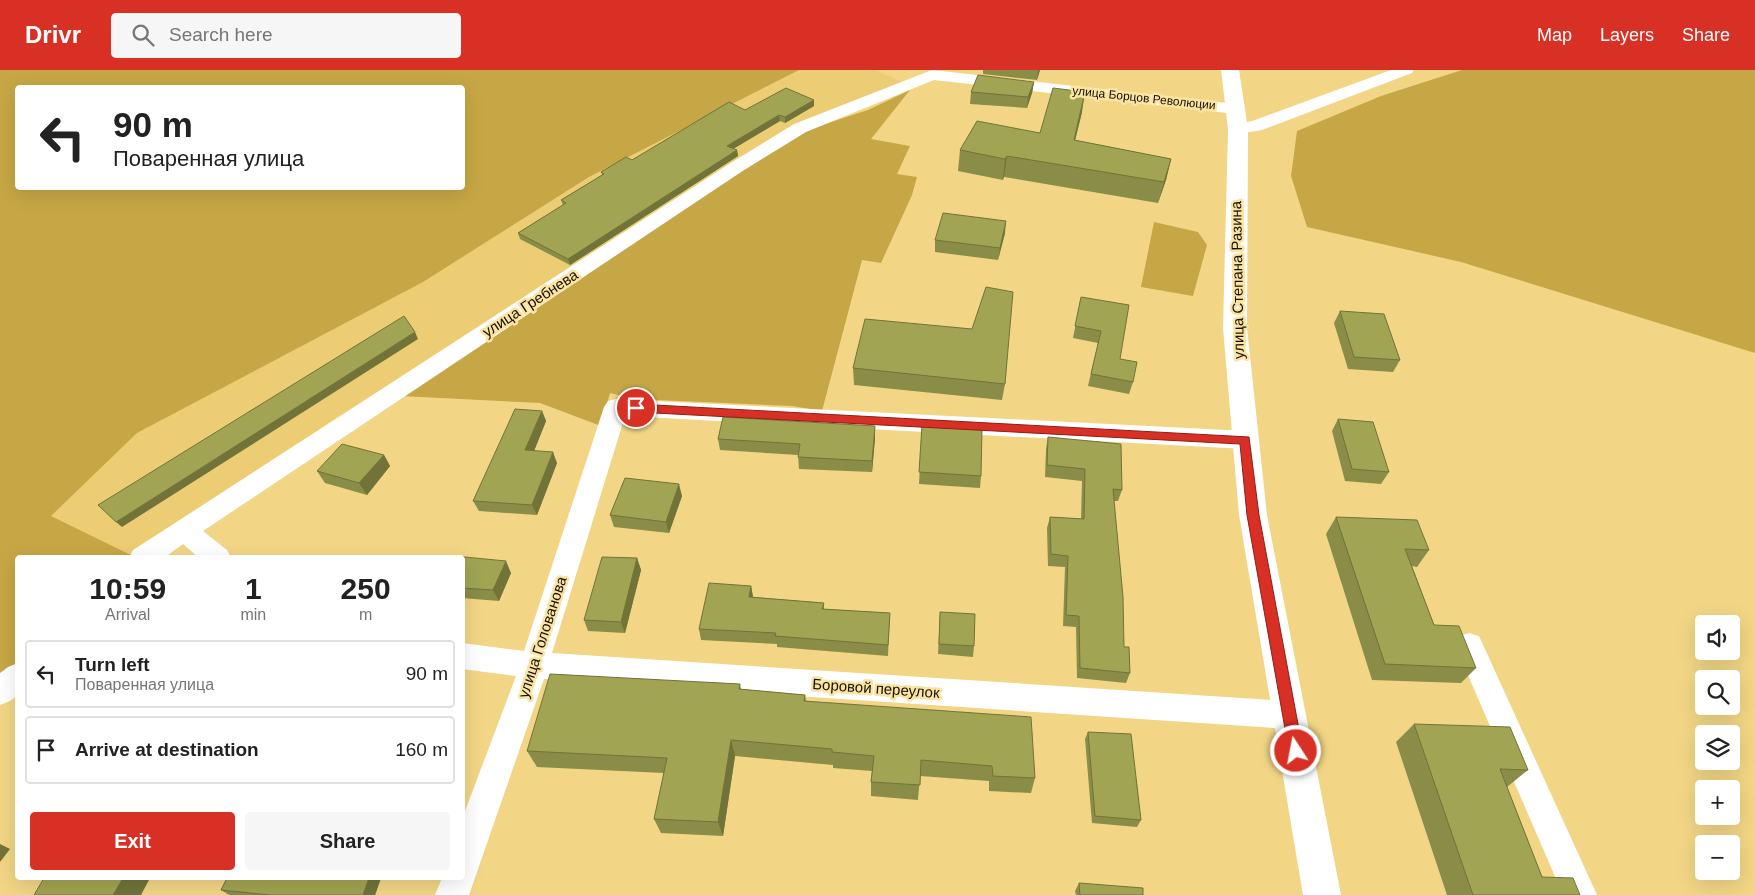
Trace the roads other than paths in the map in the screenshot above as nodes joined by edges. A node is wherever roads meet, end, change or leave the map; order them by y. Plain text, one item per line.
1 (1230, 70) edge
2 (1406, 70) edge
3 (932, 75) joint
4 (1237, 119) junction
5 (1246, 440) junction
6 (184, 530) junction
7 (146, 555) edge
8 (214, 555) edge
9 (1469, 645) edge
10 (465, 656) edge
11 (534, 665) junction
12 (15, 679) edge
13 (0, 692) edge
14 (1289, 715) junction
15 (465, 858) edge
16 (457, 880) edge
17 (452, 895) edge
18 (1322, 895) edge
19 (1580, 895) edge

1 - 4 main road, улица Степана Разина
2 - 4 street, улица Борцов Революции
3 - 4 street, улица Борцов Революции
3 - 6 street, улица Гребнева
4 - 5 main road, улица Степана Разина
5 - 11 street, улица Голованова
5 - 14 main road, улица Степана Разина
6 - 7 street, улица Гребнева
6 - 8 street
9 - 19 street
10 - 11 street, Боровой переулок
11 - 14 street, Боровой переулок
11 - 15 street, улица Голованова
12 - 13 street
14 - 18 main road, улица Степана Разина
16 - 17 street

